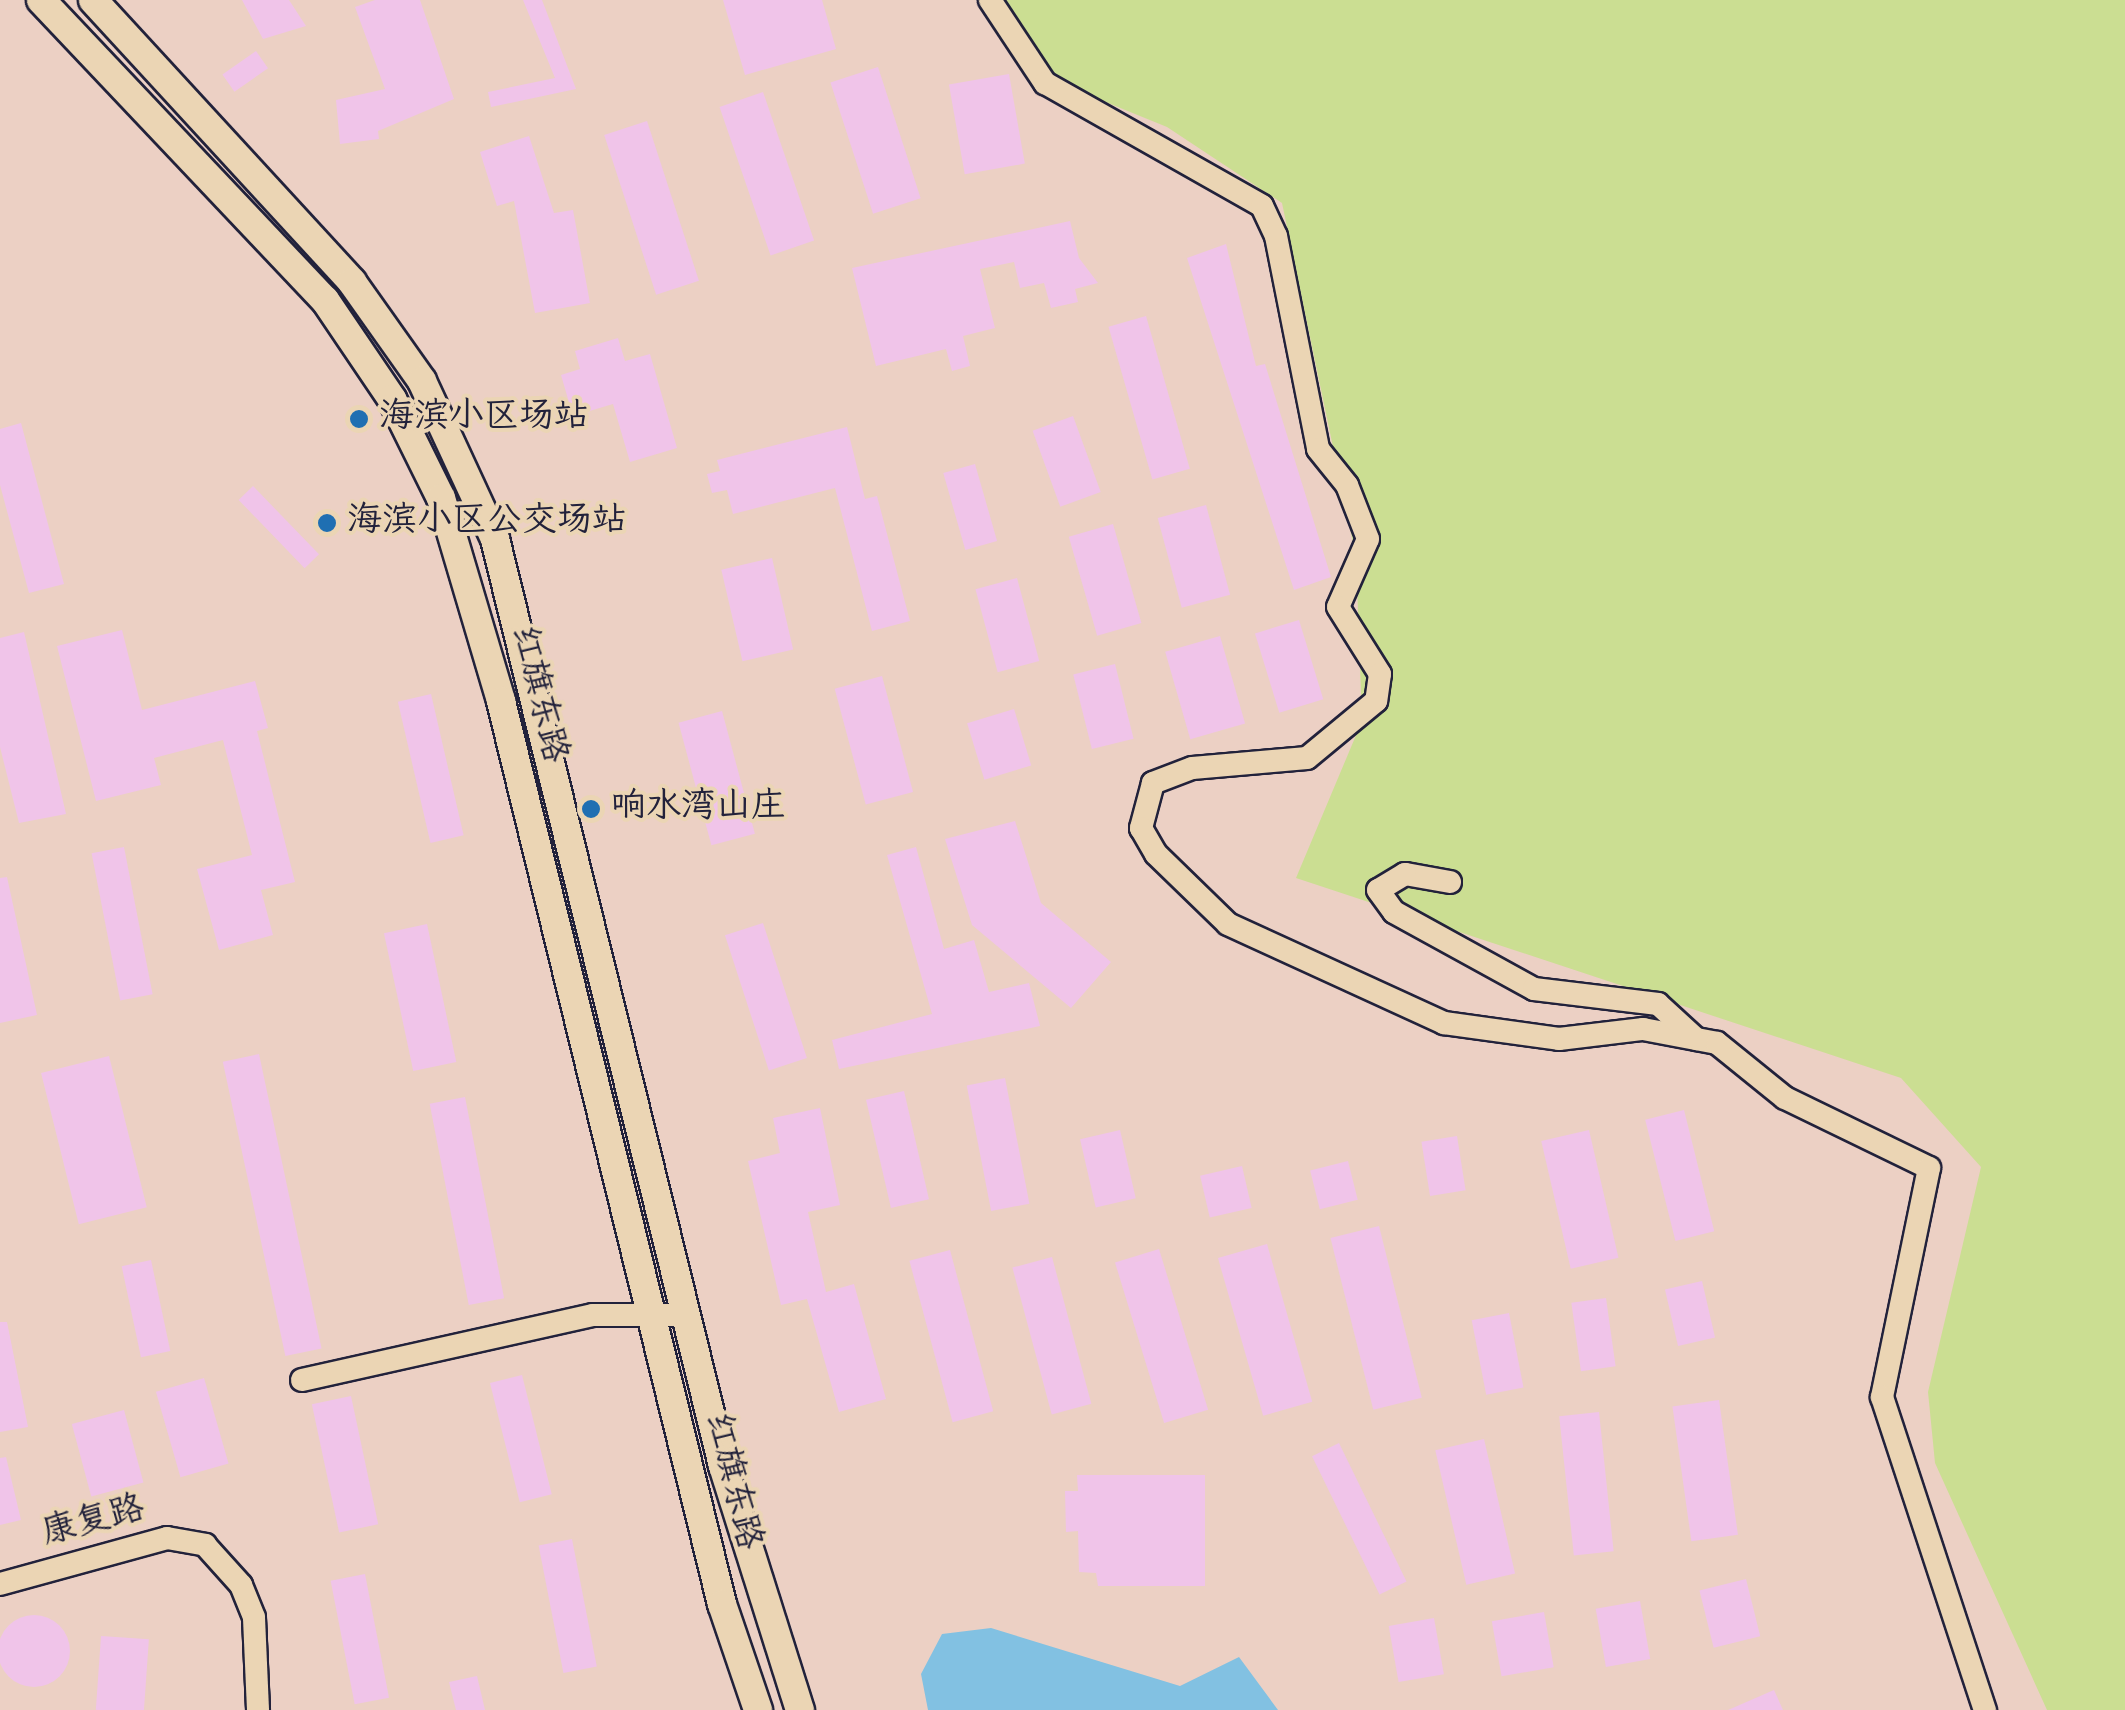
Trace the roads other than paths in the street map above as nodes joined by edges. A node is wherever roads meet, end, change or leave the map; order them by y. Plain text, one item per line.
1 (41, 0) edge
2 (92, 0) edge
3 (990, 0) edge
4 (1450, 882) dead end
5 (1696, 1039) junction
6 (650, 1312) junction
7 (686, 1315) junction
8 (302, 1380) dead end
9 (0, 1584) edge
10 (258, 1710) edge
11 (758, 1710) edge
12 (800, 1710) edge
13 (1985, 1710) edge

1 - 6 main road, 红旗东路
2 - 7 main road, 红旗东路
3 - 5 street
4 - 5 street
5 - 13 street
6 - 7 street
6 - 8 street
6 - 11 main road, 红旗东路
7 - 12 main road, 红旗东路
9 - 10 street, 康复路

